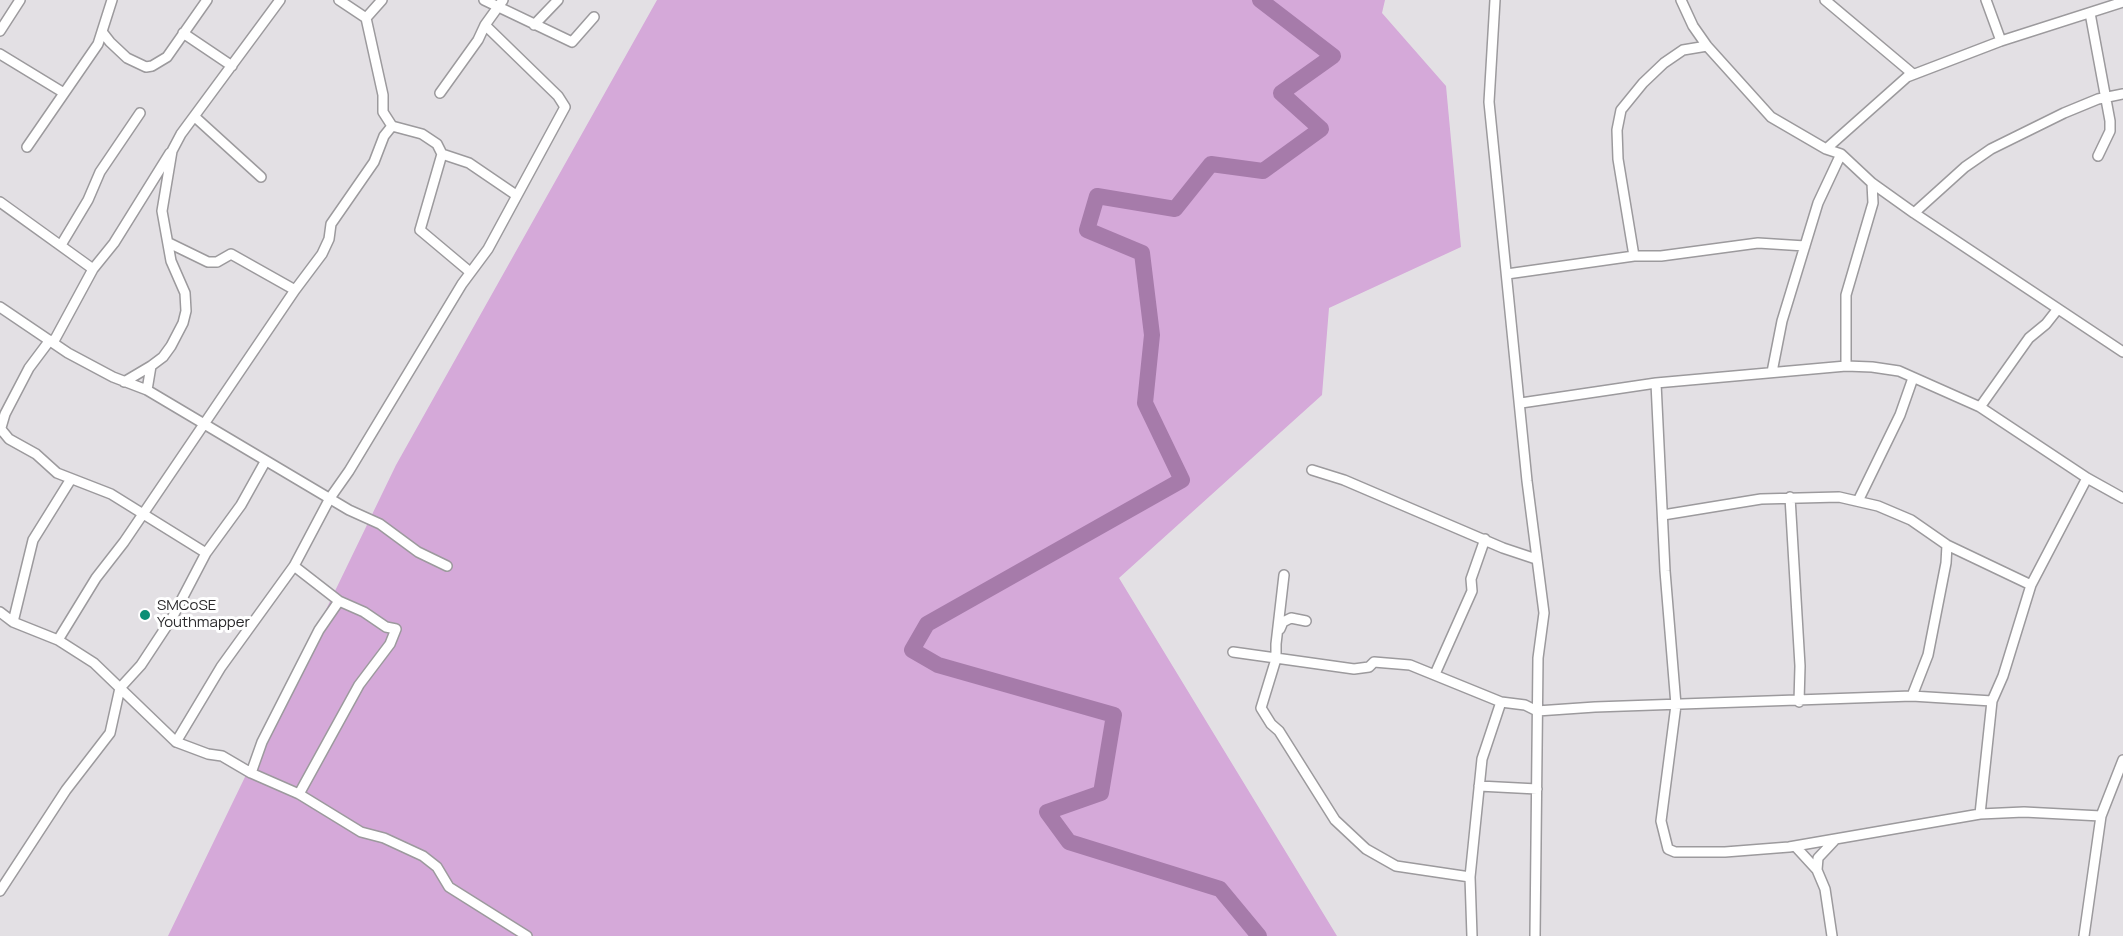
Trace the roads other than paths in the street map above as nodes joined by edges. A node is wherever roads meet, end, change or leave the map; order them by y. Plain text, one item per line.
1 (20, 0) edge
2 (112, 0) edge
3 (207, 0) edge
4 (280, 0) edge
5 (339, 0) edge
6 (382, 0) edge
7 (484, 0) edge
8 (558, 0) edge
9 (1495, 0) edge
10 (1681, 0) edge
11 (1825, 0) edge
12 (1986, 0) edge
13 (2123, 2) edge
14 (500, 4) edge
15 (2090, 13) junction
16 (594, 17) dead end
17 (366, 18) junction
18 (485, 25) junction
19 (534, 25) junction
20 (0, 31) edge
21 (103, 33) junction
22 (183, 33) junction
23 (2001, 41) junction
24 (1707, 46) junction
25 (0, 54) edge
26 (232, 66) junction
27 (1913, 74) junction
28 (63, 93) junction
29 (440, 93) dead end
30 (2123, 94) edge
31 (2106, 98) junction
32 (140, 113) dead end
33 (195, 117) junction
34 (392, 126) junction
35 (27, 147) dead end
36 (1826, 149) junction
37 (172, 151) junction
38 (442, 154) junction
39 (1841, 154) junction
40 (2098, 156) dead end
41 (261, 177) dead end
42 (1872, 183) junction
43 (516, 195) junction
44 (0, 202) edge
45 (1914, 213) junction
46 (169, 243) junction
47 (61, 244) junction
48 (1805, 246) junction
49 (1634, 256) junction
50 (93, 269) junction
51 (470, 272) junction
52 (1507, 274) junction
53 (295, 290) junction
54 (0, 307) edge
55 (2057, 310) junction
56 (52, 341) junction
57 (2123, 352) edge
58 (151, 366) junction
59 (1846, 366) junction
60 (1772, 372) junction
61 (1912, 378) junction
62 (124, 382) junction
63 (1656, 383) junction
64 (147, 390) junction
65 (1521, 403) junction
66 (1980, 407) junction
67 (205, 424) junction
68 (1, 429) edge
69 (265, 462) junction
70 (1312, 470) dead end
71 (2086, 478) junction
72 (71, 479) junction
73 (1790, 497) junction
74 (330, 498) junction
75 (2123, 498) edge
76 (1858, 501) junction
77 (143, 514) junction
78 (1663, 515) junction
79 (1485, 539) junction
80 (1947, 544) junction
81 (206, 553) junction
82 (1536, 559) junction
83 (294, 566) junction
84 (447, 566) dead end
85 (1284, 575) dead end
86 (2031, 585) junction
87 (339, 601) junction
88 (0, 612) edge
89 (1306, 621) dead end
90 (13, 622) junction
91 (1279, 631) junction
92 (58, 640) junction
93 (1233, 652) dead end
94 (1276, 658) junction
95 (1435, 674) junction
96 (120, 688) junction
97 (1912, 696) junction
98 (1992, 701) junction
99 (1501, 702) junction
100 (1799, 702) junction
101 (1676, 705) junction
102 (1537, 711) junction
103 (176, 742) junction
104 (2123, 760) edge
105 (251, 773) junction
106 (1479, 786) junction
107 (1537, 789) junction
108 (299, 794) junction
109 (1980, 814) junction
110 (2101, 816) junction
111 (1834, 842) junction
112 (1795, 846) junction
113 (1817, 870) junction
114 (1470, 877) junction
115 (0, 891) edge
116 (528, 936) edge
117 (1472, 936) edge
118 (1534, 936) edge
119 (1832, 936) edge
120 (2084, 936) edge

1 - 20 street
2 - 21 street
3 - 22 street
4 - 26 street
5 - 17 street
6 - 17 street
7 - 14 street
8 - 19 street
9 - 52 street
10 - 24 street
11 - 27 street
12 - 23 street
13 - 15 street
14 - 18 street
14 - 19 street
15 - 23 street
15 - 31 street
16 - 19 street
17 - 34 street
18 - 29 street
18 - 43 street
21 - 22 street
21 - 28 street
22 - 26 street
23 - 27 street
24 - 36 street
24 - 49 street
25 - 28 street
26 - 33 street
27 - 36 street
28 - 35 street
30 - 31 street
31 - 40 street
31 - 45 street
32 - 47 street
33 - 37 street
33 - 41 street
34 - 38 street
34 - 53 street
36 - 39 street
37 - 46 street
37 - 50 street
38 - 43 street
38 - 51 street
39 - 42 street
39 - 48 street
42 - 45 street
42 - 59 street
43 - 51 street
44 - 47 street
45 - 55 street
46 - 53 street
46 - 58 street
47 - 50 street
48 - 49 street
48 - 60 street
49 - 52 street
50 - 56 street
51 - 74 street
52 - 65 street
53 - 67 street
54 - 56 street
55 - 57 street
55 - 66 street
56 - 62 street
56 - 68 street
58 - 62 street
58 - 64 street
59 - 60 street
59 - 61 street
60 - 63 street
61 - 66 street
61 - 76 street
62 - 64 street
63 - 65 street
63 - 78 street
64 - 67 street
65 - 82 street
66 - 71 street
67 - 69 street
67 - 77 street
68 - 72 street
69 - 74 street
69 - 81 street
70 - 79 street
71 - 75 street
71 - 86 street
72 - 77 street
72 - 90 street
73 - 76 street
73 - 78 street
73 - 100 street
74 - 83 street
74 - 84 street
76 - 80 street
77 - 81 street
77 - 92 street
78 - 101 street
79 - 82 street
79 - 95 street
80 - 86 street
80 - 97 street
81 - 96 street
82 - 102 street
83 - 87 street
83 - 103 street
85 - 91 street
86 - 98 street
87 - 105 street
87 - 108 street
88 - 90 street
89 - 91 street
90 - 92 street
91 - 94 street
92 - 96 street
93 - 94 street
94 - 95 street
94 - 114 street
95 - 99 street
96 - 103 street
96 - 115 street
97 - 98 street
97 - 100 street
98 - 109 street
99 - 102 street
99 - 106 street
100 - 101 street
101 - 102 street
101 - 112 street
102 - 107 street
103 - 105 street
104 - 110 street
105 - 108 street
106 - 107 street
106 - 114 street
107 - 118 street
108 - 116 street
109 - 110 street
109 - 111 street
110 - 120 street
111 - 112 street
111 - 113 street
112 - 113 street
113 - 119 street
114 - 117 street

